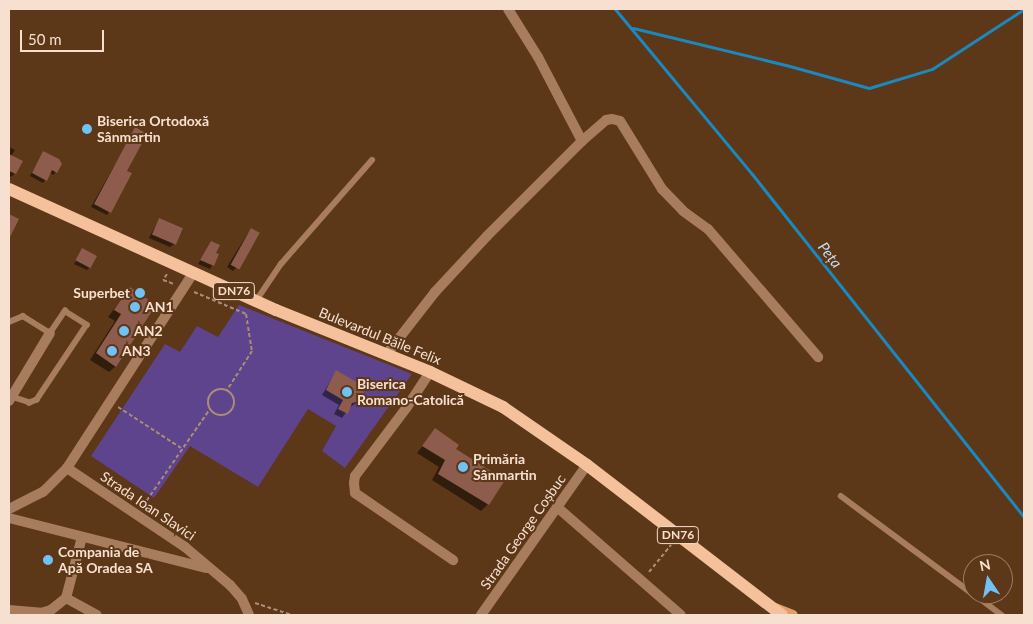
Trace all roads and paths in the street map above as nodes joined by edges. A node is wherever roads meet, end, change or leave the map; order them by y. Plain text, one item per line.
1 (508, 9) edge
2 (582, 141) junction
3 (372, 160) dead end
4 (9, 189) edge
5 (172, 264) junction
6 (192, 273) junction
7 (183, 288) junction
8 (256, 301) junction
9 (9, 322) edge
10 (50, 333) junction
11 (386, 355) junction
12 (818, 357) dead end
13 (430, 372) junction
14 (227, 390) junction
15 (10, 399) edge
16 (110, 402) junction
17 (210, 409) junction
18 (182, 448) junction
19 (587, 465) junction
20 (67, 468) junction
21 (842, 496) dead end
22 (557, 507) junction
23 (9, 509) edge
24 (137, 515) junction
25 (9, 518) edge
26 (678, 535) junction
27 (82, 537) junction
28 (453, 560) dead end
29 (210, 568) junction
30 (641, 582) junction
31 (963, 587) edge
32 (66, 598) junction
33 (242, 600) junction
34 (987, 604) edge
35 (769, 605) junction
36 (9, 610) edge
37 (97, 615) edge
38 (249, 615) edge
39 (290, 615) edge
40 (482, 615) edge
41 (680, 615) edge
42 (782, 615) edge
43 (793, 615) edge
44 (1002, 615) edge

1 - 2 street
2 - 11 street
2 - 12 street
3 - 8 lane
4 - 5 main road, Bulevardul Băile Felix / DN76
5 - 6 main road, Bulevardul Băile Felix / DN76
5 - 7 path
6 - 7 street
6 - 8 main road, Bulevardul Băile Felix / DN76
7 - 14 path
7 - 16 street
8 - 11 main road, Bulevardul Băile Felix / DN76
9 - 10 lane
10 - 15 street
10 - 15 lane
11 - 13 main road, Bulevardul Băile Felix / DN76
13 - 19 main road, Bulevardul Băile Felix / DN76
13 - 28 street
14 - 17 path
14 - 17 path
16 - 18 path
16 - 20 street
17 - 18 path
18 - 24 path
19 - 22 street, Strada George Coșbuc
19 - 26 main road, Bulevardul Băile Felix / DN76
20 - 23 street
20 - 24 street, Strada Ioan Slavici
21 - 31 lane
22 - 30 street
22 - 40 street, Strada George Coșbuc
24 - 29 street, Strada Ioan Slavici
25 - 27 street, Strada Ioan Slavici
26 - 30 path
26 - 35 main road, Bulevardul Băile Felix / DN76
27 - 29 street, Strada Ioan Slavici
27 - 32 street
29 - 33 street, Strada Ioan Slavici
30 - 41 street
32 - 36 street
32 - 37 street
33 - 38 street, Strada Ioan Slavici
33 - 39 path
34 - 44 lane
35 - 42 main road, Bulevardul Băile Felix / DN76
35 - 43 main road

